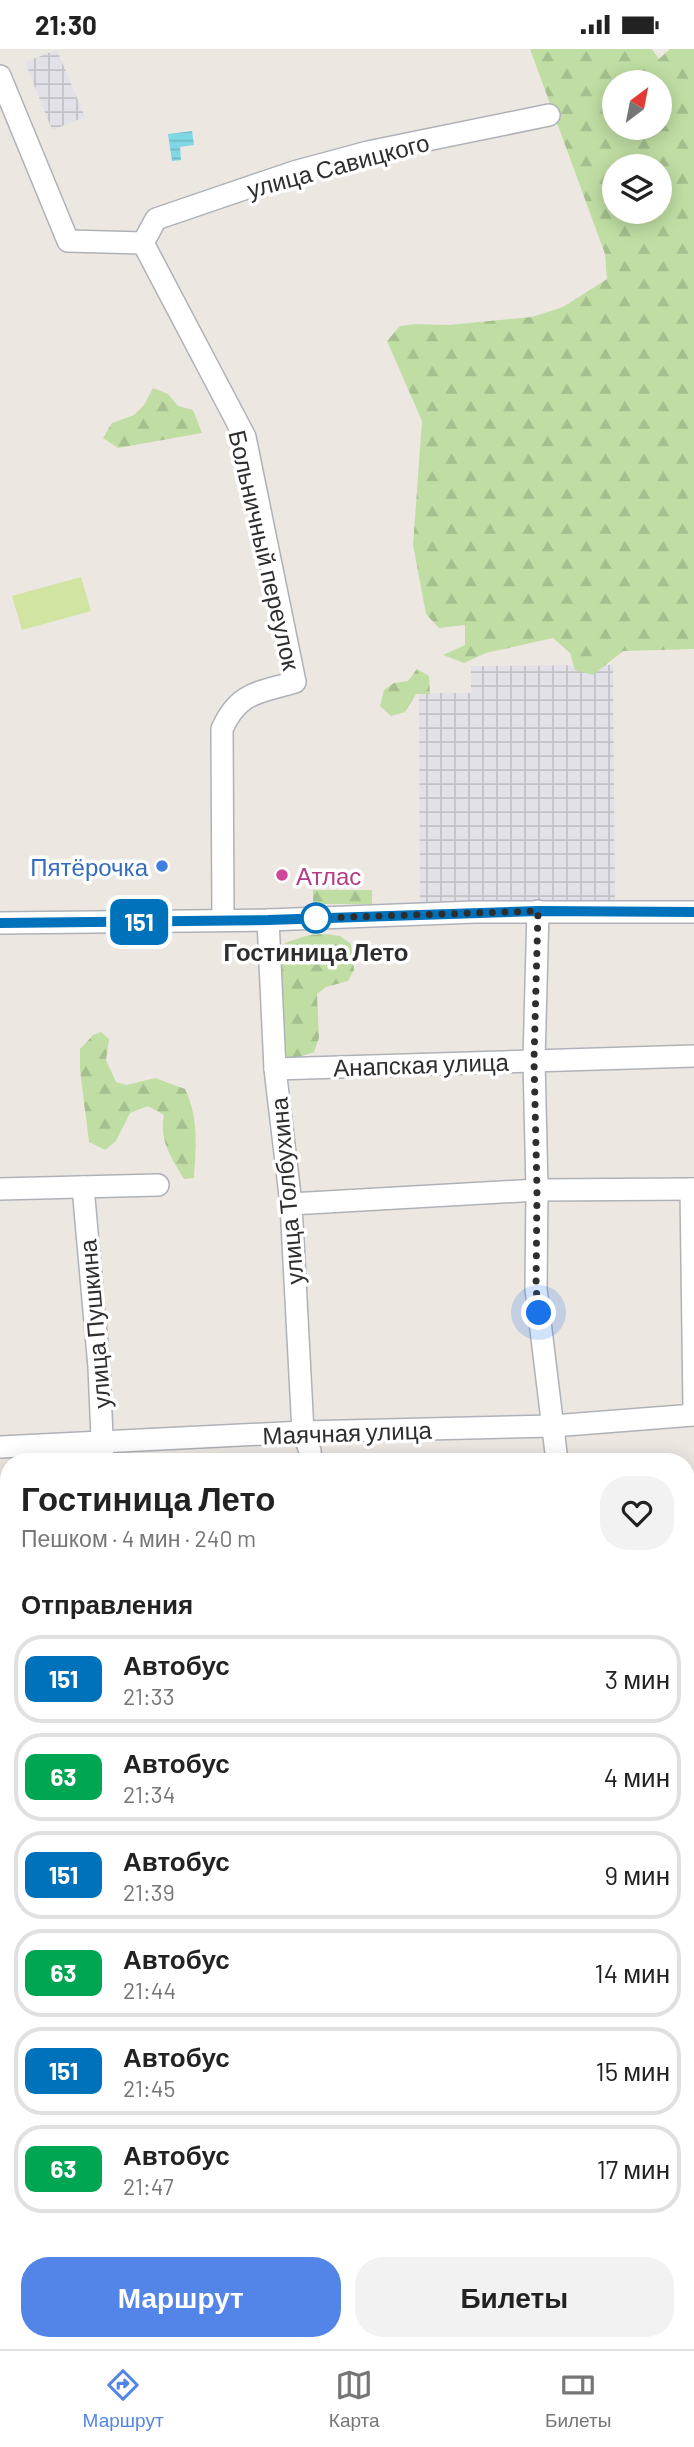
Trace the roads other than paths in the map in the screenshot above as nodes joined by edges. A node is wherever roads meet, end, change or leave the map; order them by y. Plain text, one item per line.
1 (0, 76) edge
2 (549, 115) dead end
3 (143, 243) junction
4 (538, 911) junction
5 (694, 912) edge
6 (223, 920) junction
7 (268, 920) junction
8 (0, 923) edge
9 (694, 1056) edge
10 (534, 1060) junction
11 (275, 1069) junction
12 (158, 1185) dead end
13 (83, 1187) junction
14 (0, 1189) edge
15 (692, 1189) edge
16 (537, 1190) junction
17 (291, 1204) junction
18 (694, 1407) edge
19 (694, 1415) edge
20 (553, 1426) junction
21 (303, 1432) junction
22 (0, 1447) edge
23 (103, 1452) edge
24 (310, 1453) edge
25 (556, 1453) edge

1 - 3 street
2 - 3 street, улица Савицкого
3 - 6 street, Больничный переулок
4 - 5 street
4 - 7 street
4 - 10 street
6 - 7 street
6 - 8 street
7 - 11 street, улица Толбухина
9 - 10 street, Анапская улица
10 - 11 street, Анапская улица
10 - 16 street
11 - 17 street, улица Толбухина
12 - 13 street
13 - 14 street
13 - 23 street, улица Пушкина
15 - 16 street
15 - 18 street
16 - 17 street
16 - 20 street
17 - 21 street, улица Толбухина
19 - 20 street, Маячная улица
20 - 21 street, Маячная улица
20 - 25 street
21 - 23 street, Маячная улица
21 - 24 street, улица Толбухина
22 - 23 street, Маячная улица

